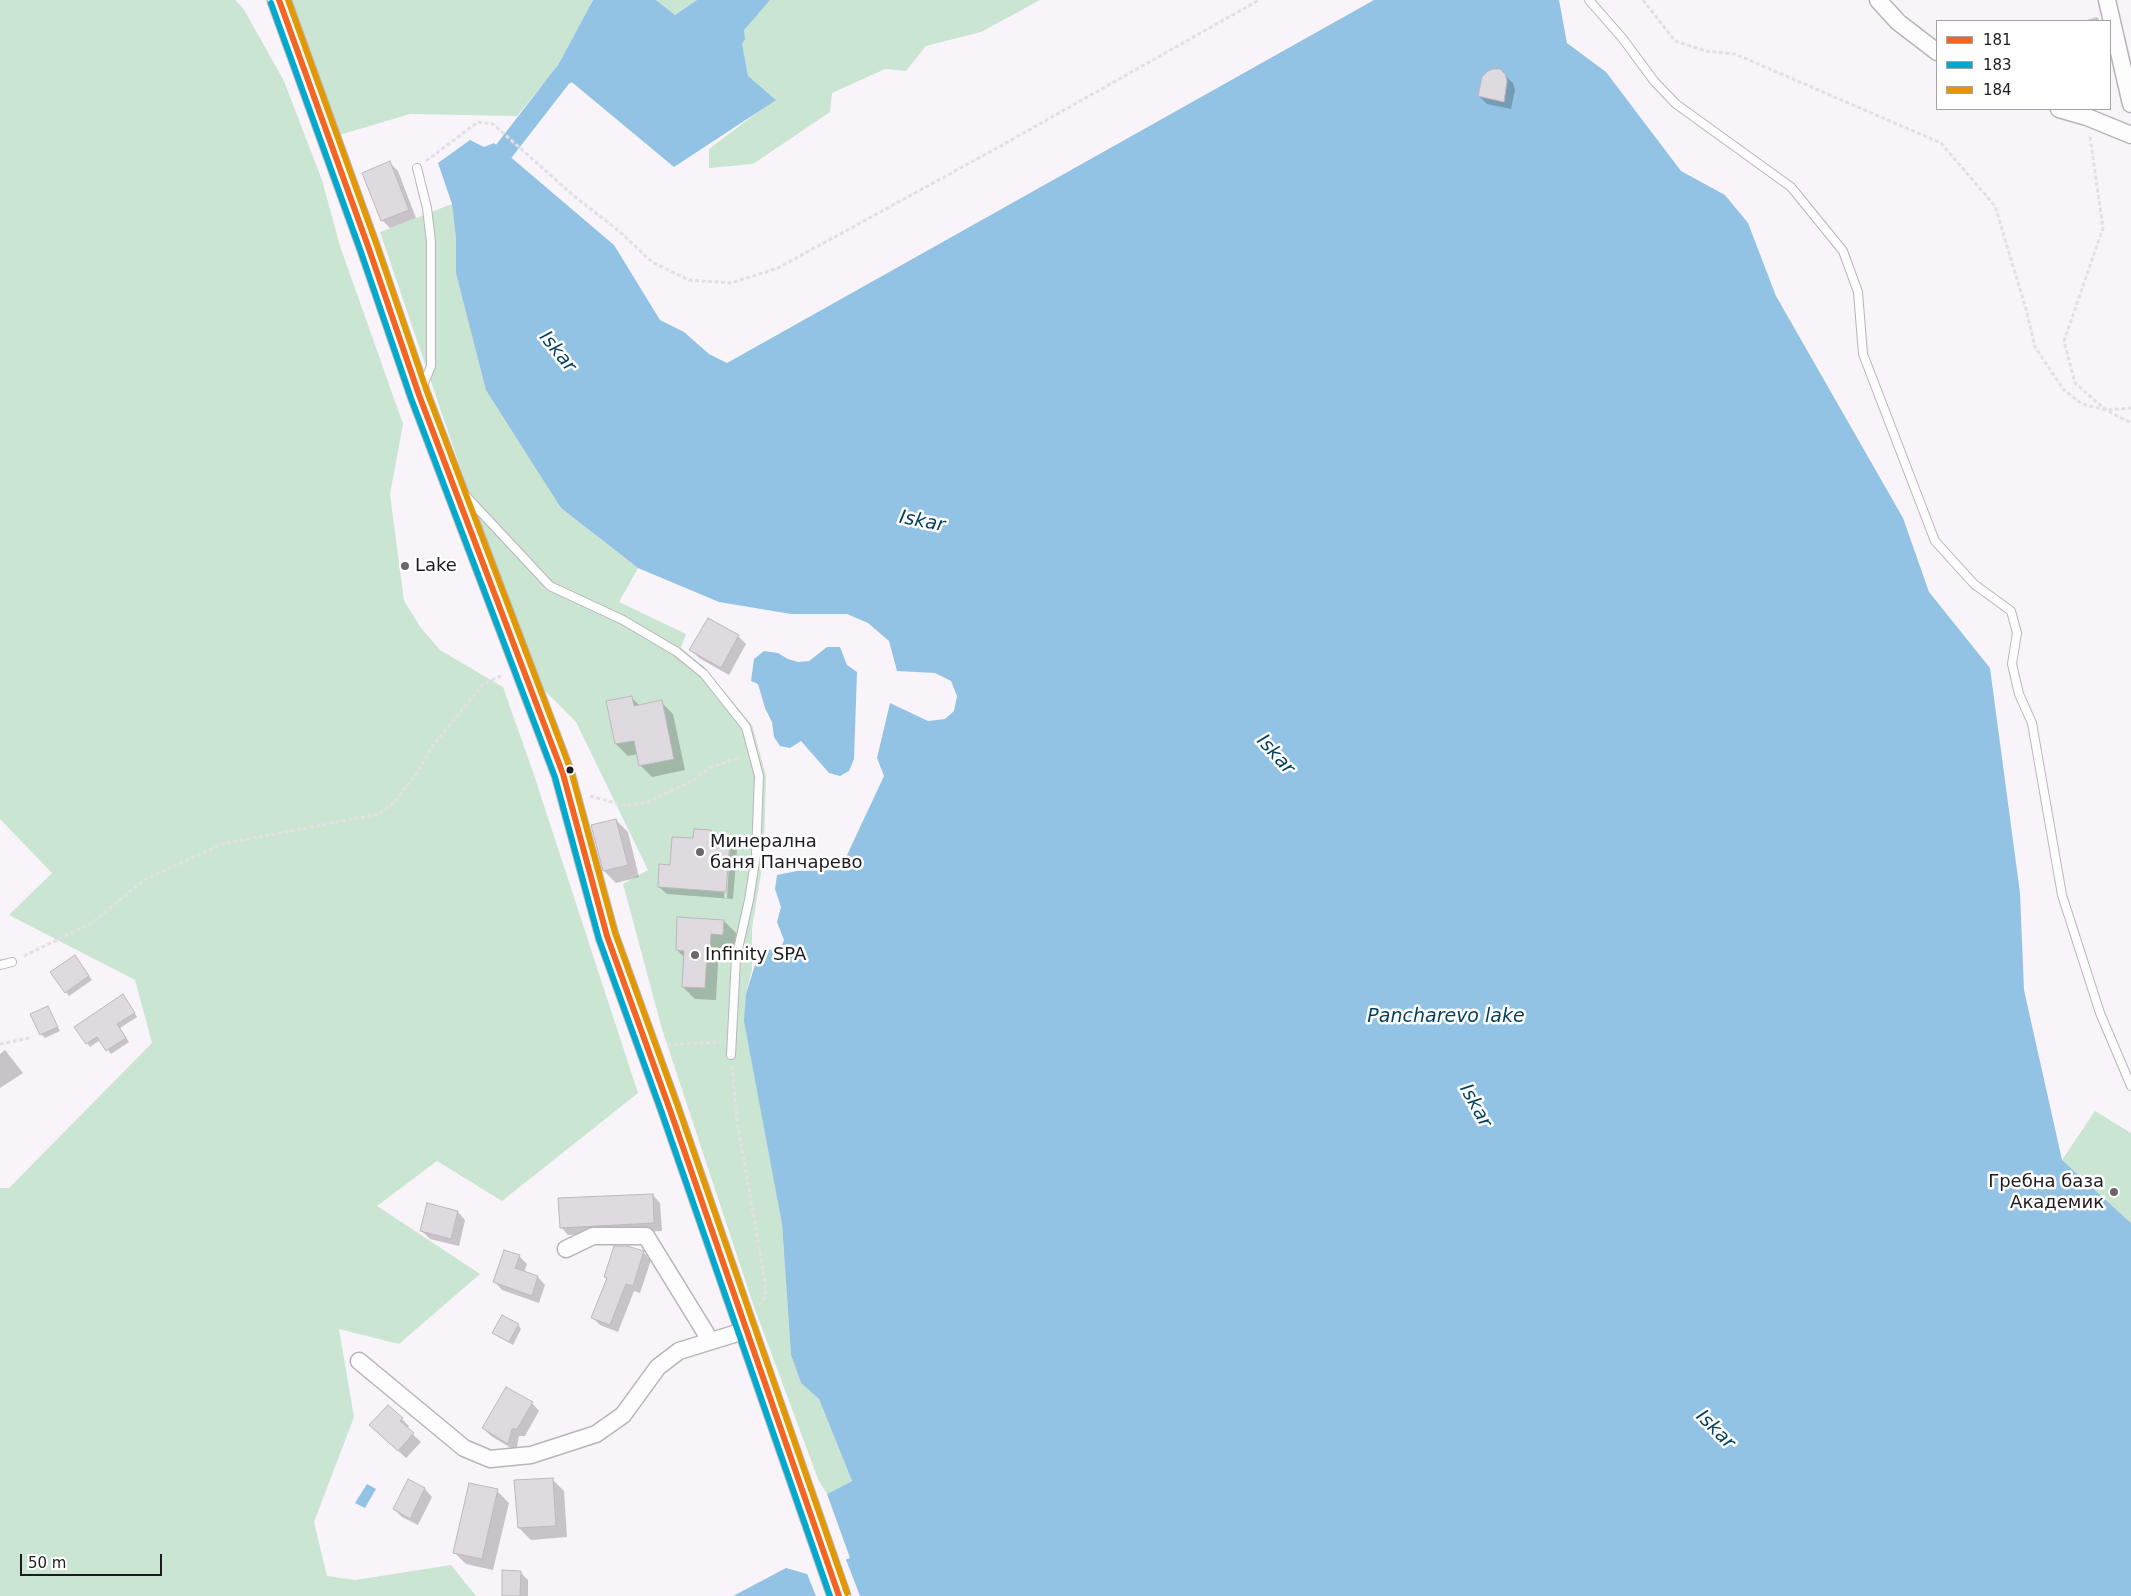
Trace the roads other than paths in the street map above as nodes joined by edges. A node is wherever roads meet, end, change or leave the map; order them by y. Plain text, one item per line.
1 (279, 0) edge
2 (1589, 0) edge
3 (1878, 0) edge
4 (2106, 0) edge
5 (2111, 20) edge
6 (2111, 21) edge
7 (1936, 51) edge
8 (2131, 104) edge
9 (2062, 110) edge
10 (2131, 135) edge
11 (417, 168) road end
12 (419, 395) junction
13 (450, 479) junction
14 (12, 962) road end
15 (0, 964) edge
16 (731, 1056) road end
17 (2131, 1086) edge
18 (566, 1249) dead end
19 (747, 1330) junction
20 (710, 1340) junction
21 (359, 1361) dead end
22 (839, 1596) edge

1 - 12 main road
2 - 17 lane
3 - 7 street
4 - 5 street
6 - 8 street
9 - 10 street
11 - 12 lane
12 - 13 main road
13 - 16 lane
13 - 19 main road
14 - 15 lane
18 - 20 street
19 - 20 street
19 - 22 main road
20 - 21 street

